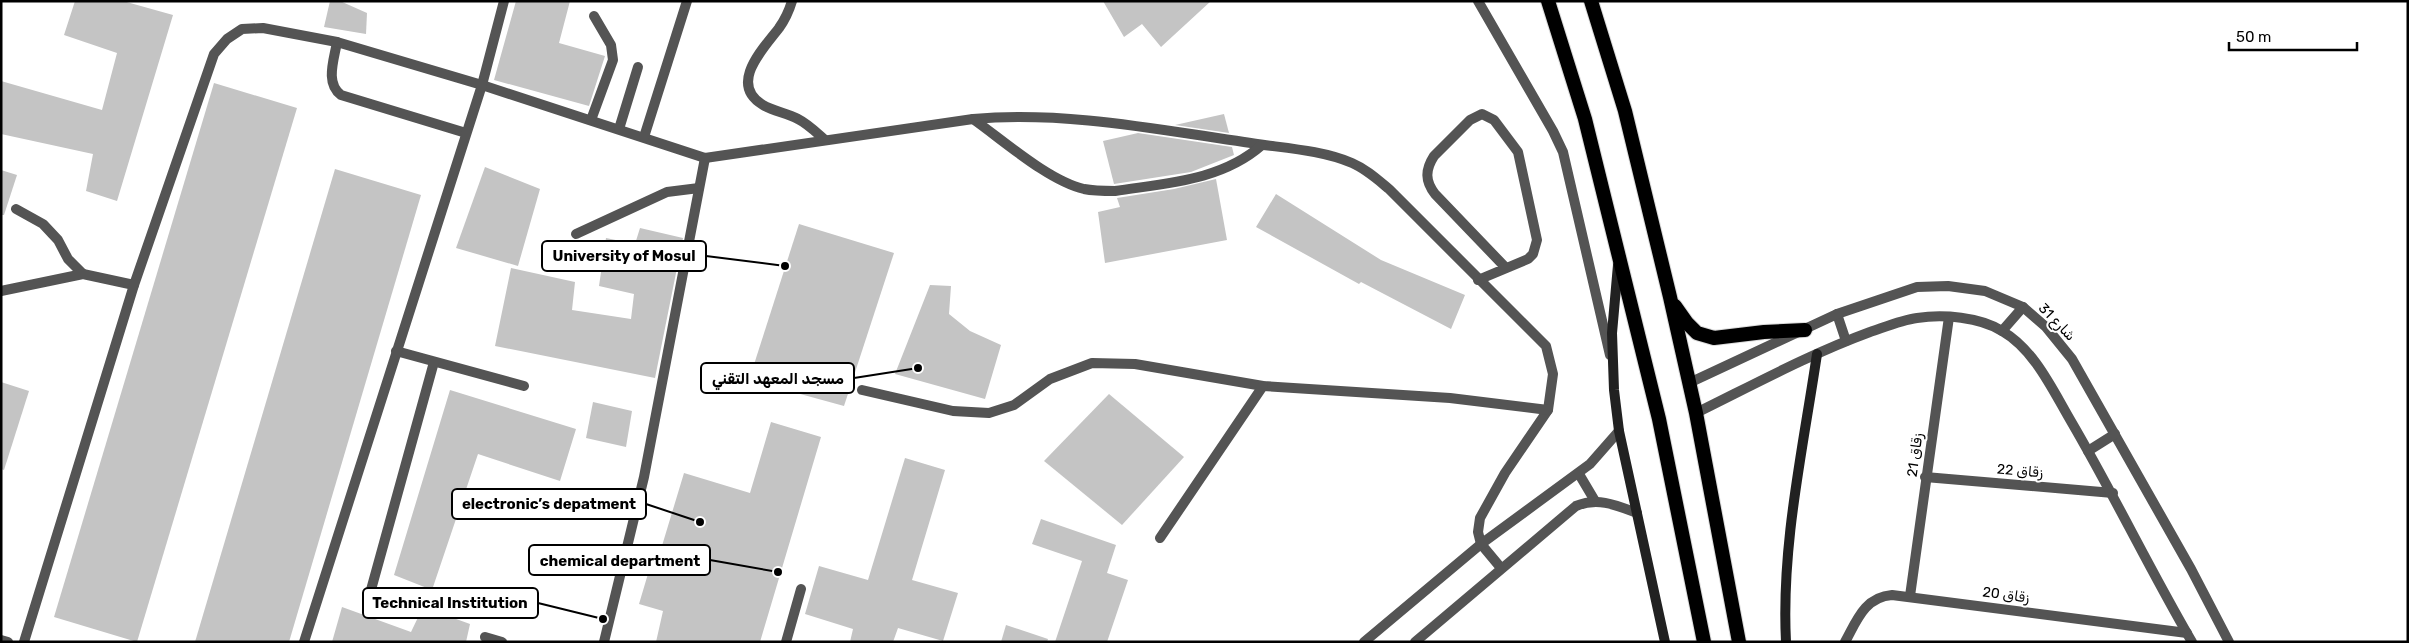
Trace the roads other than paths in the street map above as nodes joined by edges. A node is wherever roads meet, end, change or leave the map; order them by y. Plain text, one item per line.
1 (504, 1) edge
2 (687, 1) edge
3 (792, 1) edge
4 (1478, 1) edge
5 (1548, 1) edge
6 (1591, 1) edge
7 (594, 16) dead end
8 (337, 42) junction
9 (638, 67) dead end
10 (482, 85) junction
11 (591, 120) junction
12 (973, 120) junction
13 (619, 129) junction
14 (466, 133) junction
15 (644, 137) junction
16 (825, 140) junction
17 (1262, 145) junction
18 (705, 158) junction
19 (699, 188) junction
20 (16, 209) dead end
21 (576, 234) dead end
22 (1619, 259) junction
23 (1506, 268) junction
24 (83, 274) junction
25 (1478, 280) junction
26 (134, 285) junction
27 (1, 291) edge
28 (1670, 297) junction
29 (2023, 307) junction
30 (1837, 314) junction
31 (1949, 317) junction
32 (1805, 330) junction
33 (2002, 331) junction
34 (1846, 341) junction
35 (396, 351) junction
36 (1817, 354) junction
37 (1612, 361) junction
38 (434, 362) junction
39 (1689, 383) junction
40 (524, 386) dead end
41 (1263, 386) junction
42 (862, 390) dead end
43 (1548, 410) junction
44 (1696, 413) junction
45 (1620, 431) junction
46 (2115, 434) junction
47 (2088, 451) junction
48 (1579, 474) junction
49 (1926, 477) junction
50 (2113, 493) junction
51 (1596, 501) junction
52 (1637, 513) junction
53 (1160, 538) dead end
54 (1481, 544) junction
55 (1501, 568) junction
56 (801, 589) dead end
57 (1910, 596) junction
58 (369, 597) dead end
59 (484, 637) dead end
60 (2189, 637) edge
61 (1, 640) edge
62 (8, 642) edge
63 (24, 642) edge
64 (304, 642) edge
65 (502, 642) edge
66 (604, 642) edge
67 (786, 642) edge
68 (1364, 642) edge
69 (1415, 642) edge
70 (1665, 642) edge
71 (1704, 642) edge
72 (1739, 642) edge
73 (1786, 642) edge
74 (1845, 642) edge
75 (2229, 642) edge

1 - 10 street
2 - 15 street
3 - 16 street
4 - 37 street
5 - 22 highway
6 - 28 highway
7 - 11 street
8 - 10 street
8 - 14 street
8 - 26 street
9 - 13 street
10 - 11 street
10 - 14 street
11 - 13 street
12 - 16 street
12 - 17 street
12 - 17 street
13 - 15 street
14 - 35 street
15 - 18 street
16 - 18 street
17 - 25 street
18 - 19 street
19 - 21 street
19 - 66 street
20 - 24 street
22 - 37 main road
22 - 71 highway
23 - 23 street
23 - 25 street
24 - 26 street
24 - 27 street
25 - 43 street
26 - 63 street
28 - 32 highway
28 - 39 highway
29 - 30 street, شارع 31
29 - 33 street
29 - 46 street, شارع 31
30 - 32 street, شارع 31
30 - 34 street
31 - 33 street
31 - 34 street
31 - 49 street, زقاق 21
32 - 39 street, شارع 31
33 - 47 street
34 - 36 street
35 - 38 street
35 - 64 street
36 - 44 street
36 - 73 main road
37 - 45 main road
38 - 40 street
38 - 58 street
39 - 44 highway
41 - 42 street
41 - 43 street
41 - 53 street
43 - 54 street
44 - 72 highway
45 - 48 street
45 - 52 main road
46 - 47 street
46 - 75 street, شارع 31
47 - 50 street
48 - 51 street
48 - 54 street
49 - 50 street, زقاق 22
49 - 57 street, زقاق 21
50 - 60 street
51 - 52 street
51 - 55 street
52 - 70 main road
54 - 55 street
54 - 68 street
55 - 69 street
56 - 67 street
57 - 60 street, زقاق 20
57 - 74 street, زقاق 20
59 - 65 street
61 - 62 street

